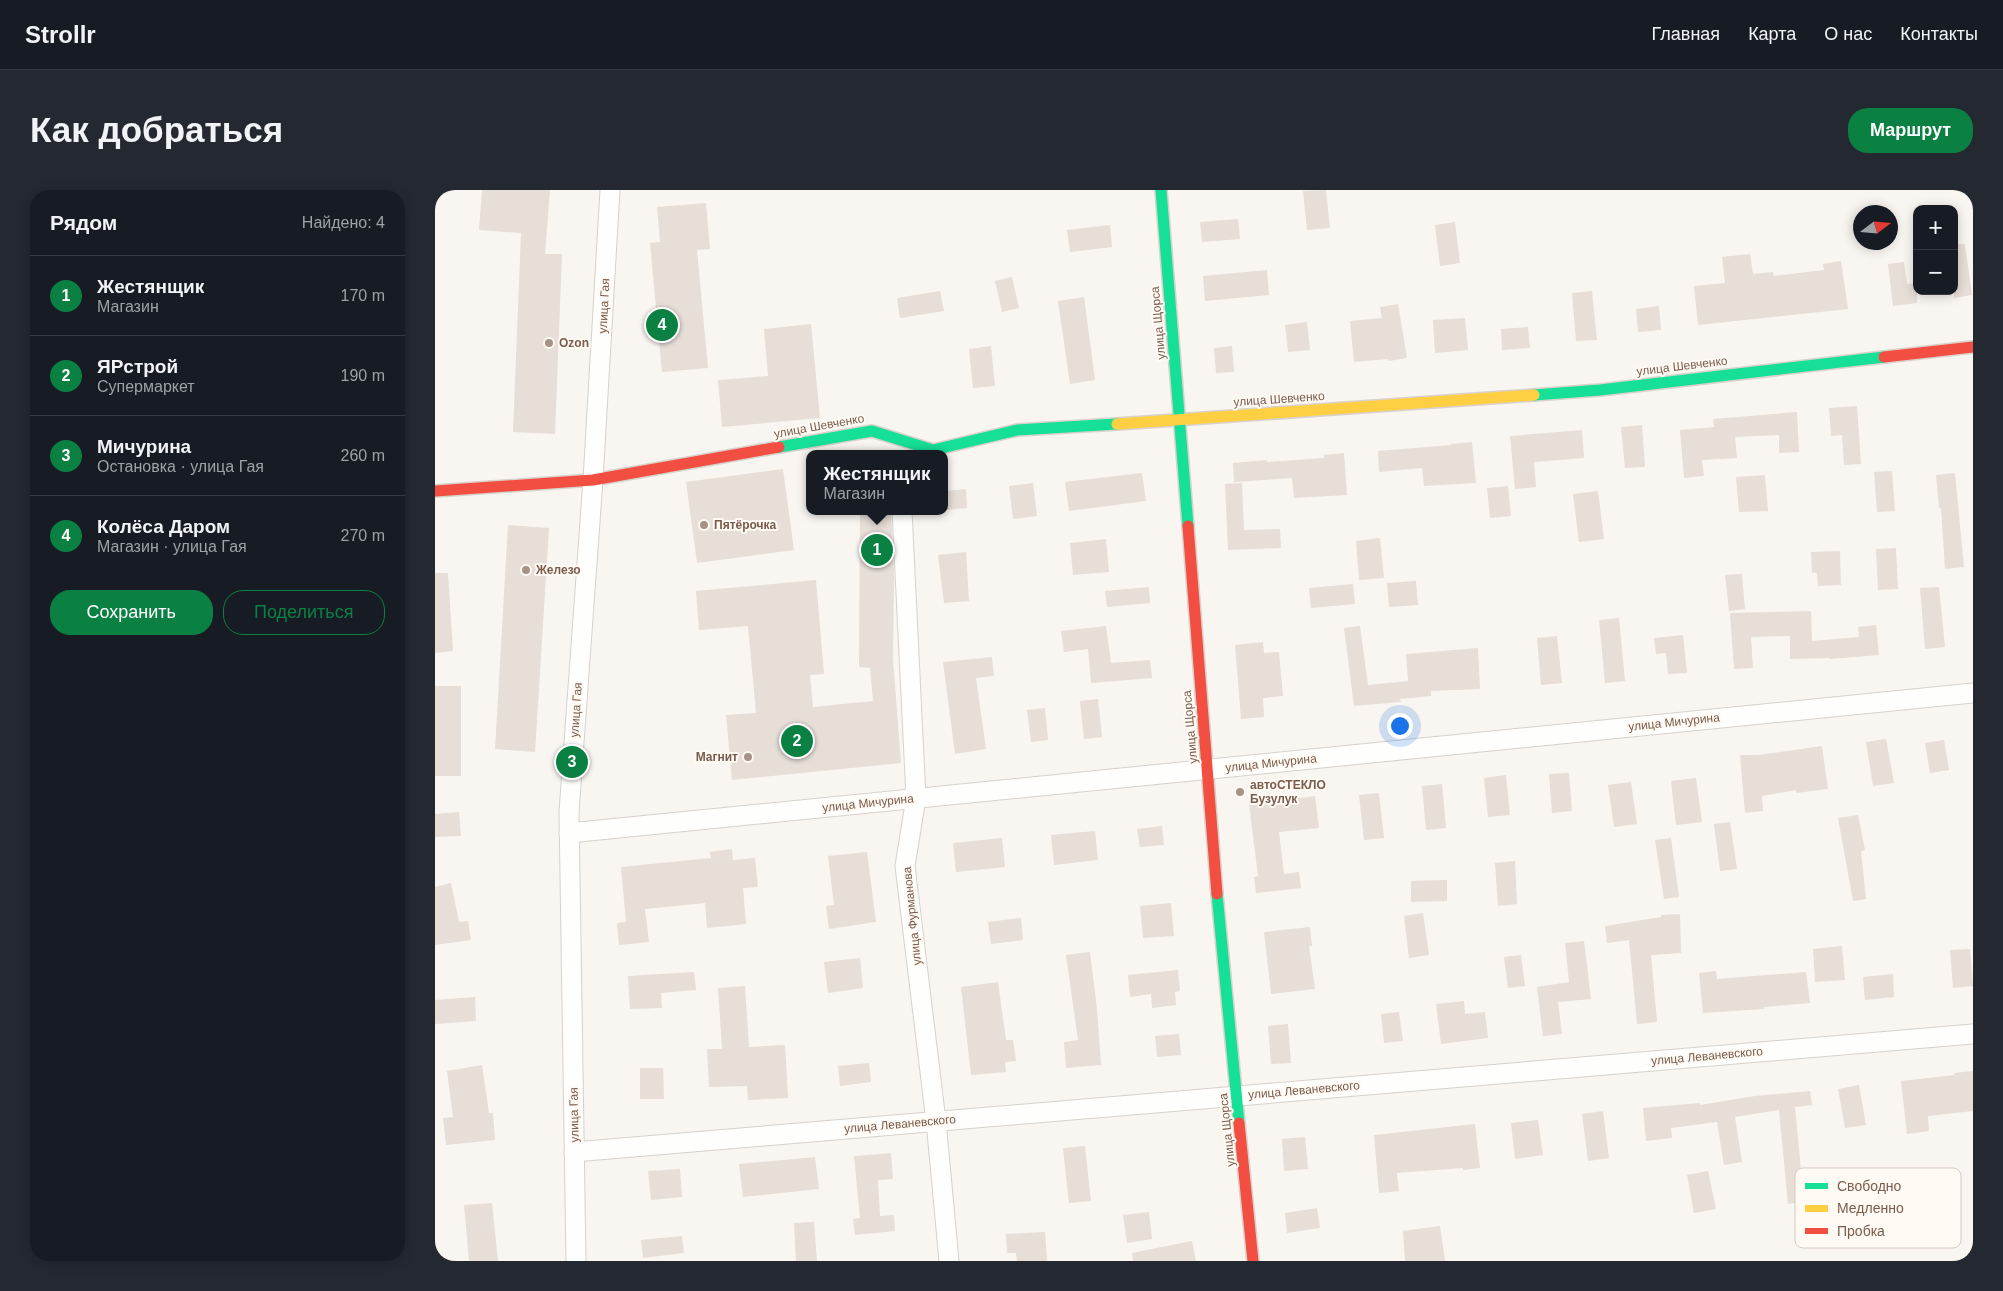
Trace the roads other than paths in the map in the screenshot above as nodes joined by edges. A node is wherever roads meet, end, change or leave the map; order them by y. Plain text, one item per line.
1 (611, 190) edge
2 (1161, 190) edge
3 (1973, 347) edge
4 (1179, 420) junction
5 (925, 450) edge
6 (939, 450) edge
7 (593, 480) junction
8 (435, 491) edge
9 (902, 515) edge
10 (1973, 693) edge
11 (1207, 769) junction
12 (916, 798) junction
13 (569, 833) junction
14 (1973, 1034) edge
15 (1237, 1096) junction
16 (936, 1121) junction
17 (574, 1152) junction
18 (576, 1261) edge
19 (949, 1261) edge
20 (1253, 1261) edge

1 - 7 street, улица Гая
2 - 4 street, улица Щорса
3 - 4 street, улица Шевченко
4 - 6 street, улица Шевченко
4 - 11 street, улица Щорса
5 - 7 street, улица Шевченко
7 - 8 street, улица Шевченко
7 - 13 street, улица Гая
9 - 12 street, улица Фурманова
10 - 11 street, улица Мичурина
11 - 12 street, улица Мичурина
11 - 15 street, улица Щорса
12 - 13 street, улица Мичурина
12 - 16 street, улица Фурманова
13 - 17 street, улица Гая
14 - 15 street, улица Леваневского
15 - 16 street, улица Леваневского
15 - 20 street, улица Щорса
16 - 17 street, улица Леваневского
16 - 19 street, улица Фурманова
17 - 18 street, улица Гая

